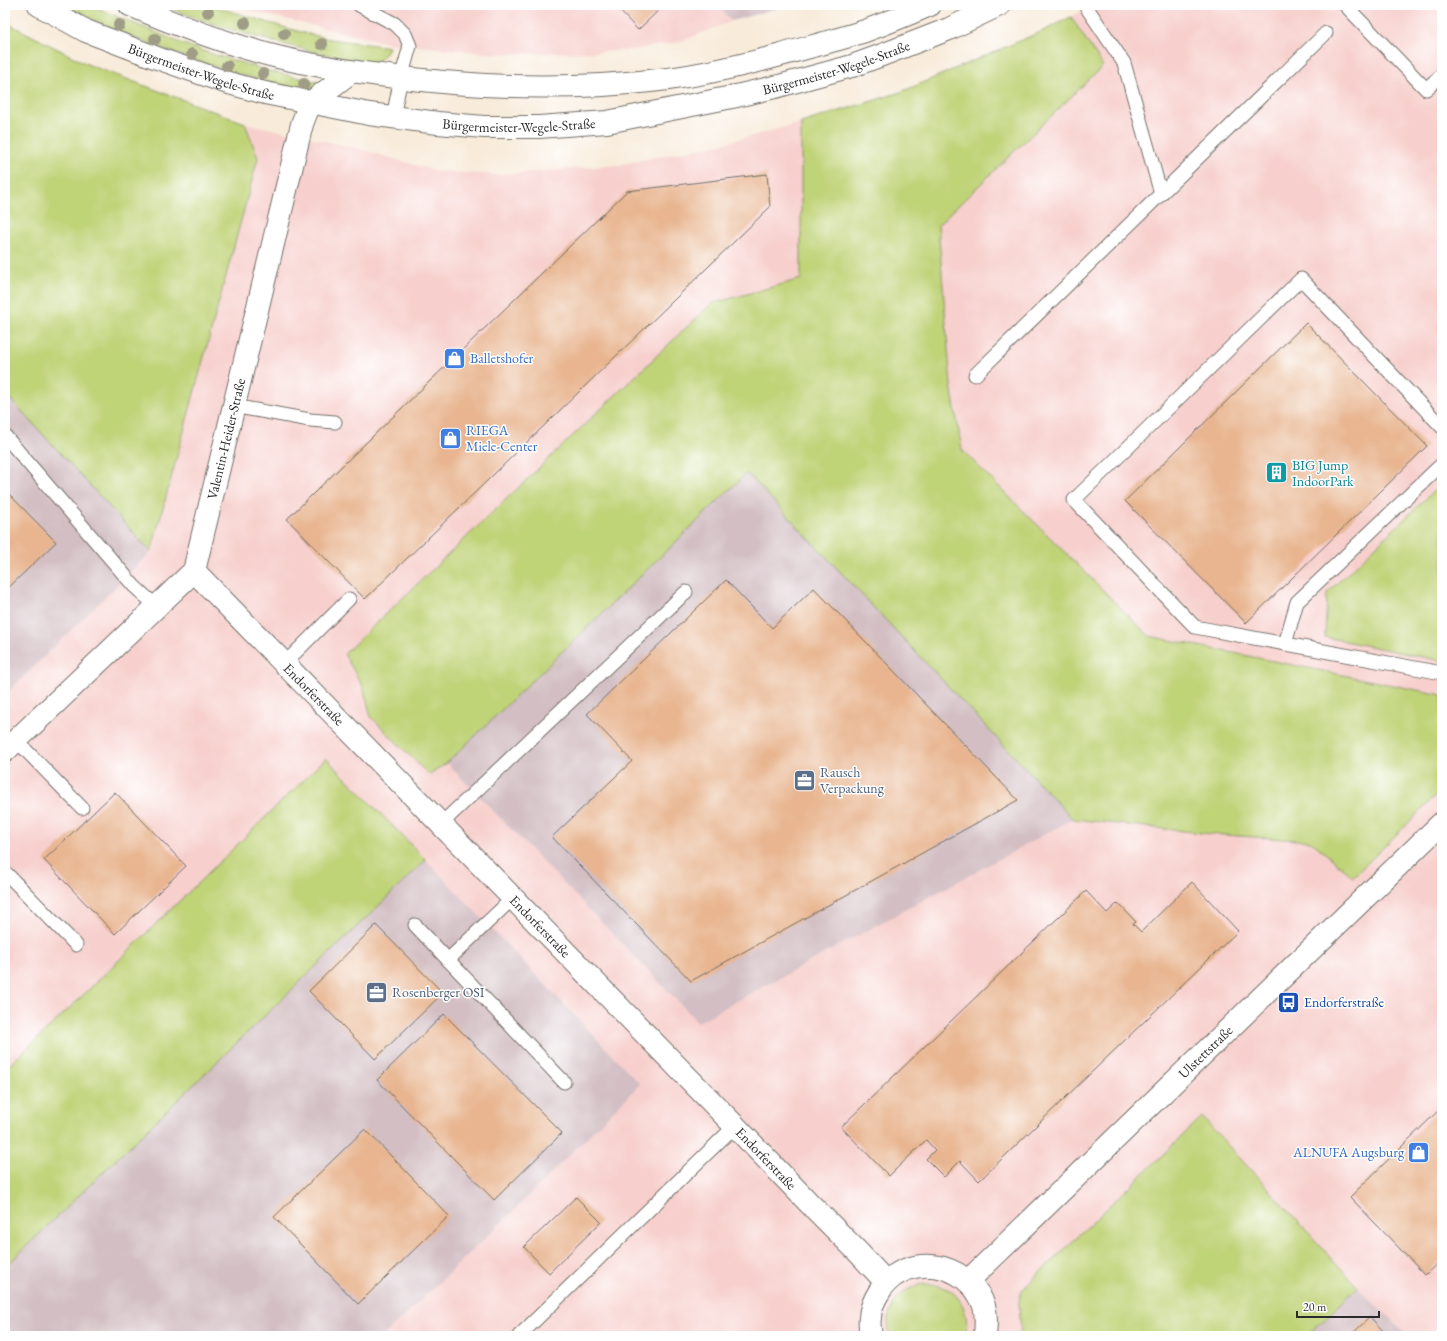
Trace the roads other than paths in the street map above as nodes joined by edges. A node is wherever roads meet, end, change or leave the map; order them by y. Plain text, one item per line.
1 (39, 5) edge
2 (130, 5) edge
3 (359, 5) edge
4 (930, 5) edge
5 (999, 5) edge
6 (1085, 5) edge
7 (1345, 5) edge
8 (1326, 33) dead end
9 (351, 72) junction
10 (1442, 74) edge
11 (401, 78) junction
12 (310, 103) junction
13 (393, 117) junction
14 (1161, 194) junction
15 (975, 375) dead end
16 (233, 406) junction
17 (334, 422) dead end
18 (1442, 427) edge
19 (5, 436) edge
20 (1442, 464) edge
21 (194, 571) junction
22 (686, 592) dead end
23 (349, 599) dead end
24 (156, 606) junction
25 (1285, 644) junction
26 (284, 664) junction
27 (1442, 673) edge
28 (10, 745) edge
29 (82, 808) dead end
30 (1442, 823) edge
31 (441, 824) junction
32 (5, 872) edge
33 (513, 898) junction
34 (415, 925) dead end
35 (76, 946) dead end
36 (448, 960) junction
37 (564, 1082) dead end
38 (735, 1126) junction
39 (968, 1281) junction
40 (886, 1282) junction
41 (519, 1336) edge
42 (871, 1336) edge
43 (985, 1336) edge

1 - 12 street, Bürgermeister-Wegele-Straße
2 - 9 street, Bürgermeister-Wegele-Straße
3 - 11 lane
4 - 11 street, Bürgermeister-Wegele-Straße
5 - 13 street, Bürgermeister-Wegele-Straße
6 - 14 lane
7 - 10 lane
8 - 14 lane
9 - 11 street, Bürgermeister-Wegele-Straße
9 - 12 street
11 - 13 lane
12 - 13 street, Bürgermeister-Wegele-Straße
12 - 16 street, Valentin-Heider-Straße
14 - 15 lane
16 - 17 lane
16 - 21 street, Valentin-Heider-Straße
18 - 25 lane
19 - 24 lane
20 - 25 lane
21 - 24 street
21 - 26 street, Endorferstraße
22 - 31 lane
23 - 26 lane
24 - 28 street
25 - 27 lane
26 - 31 street, Endorferstraße
28 - 29 lane
30 - 39 street, Ulstettstraße
31 - 33 street, Endorferstraße
32 - 35 lane
33 - 36 lane
33 - 38 street, Endorferstraße
34 - 36 lane
36 - 37 lane
38 - 40 street, Endorferstraße
38 - 41 lane
39 - 40 street
39 - 43 street
40 - 42 street

